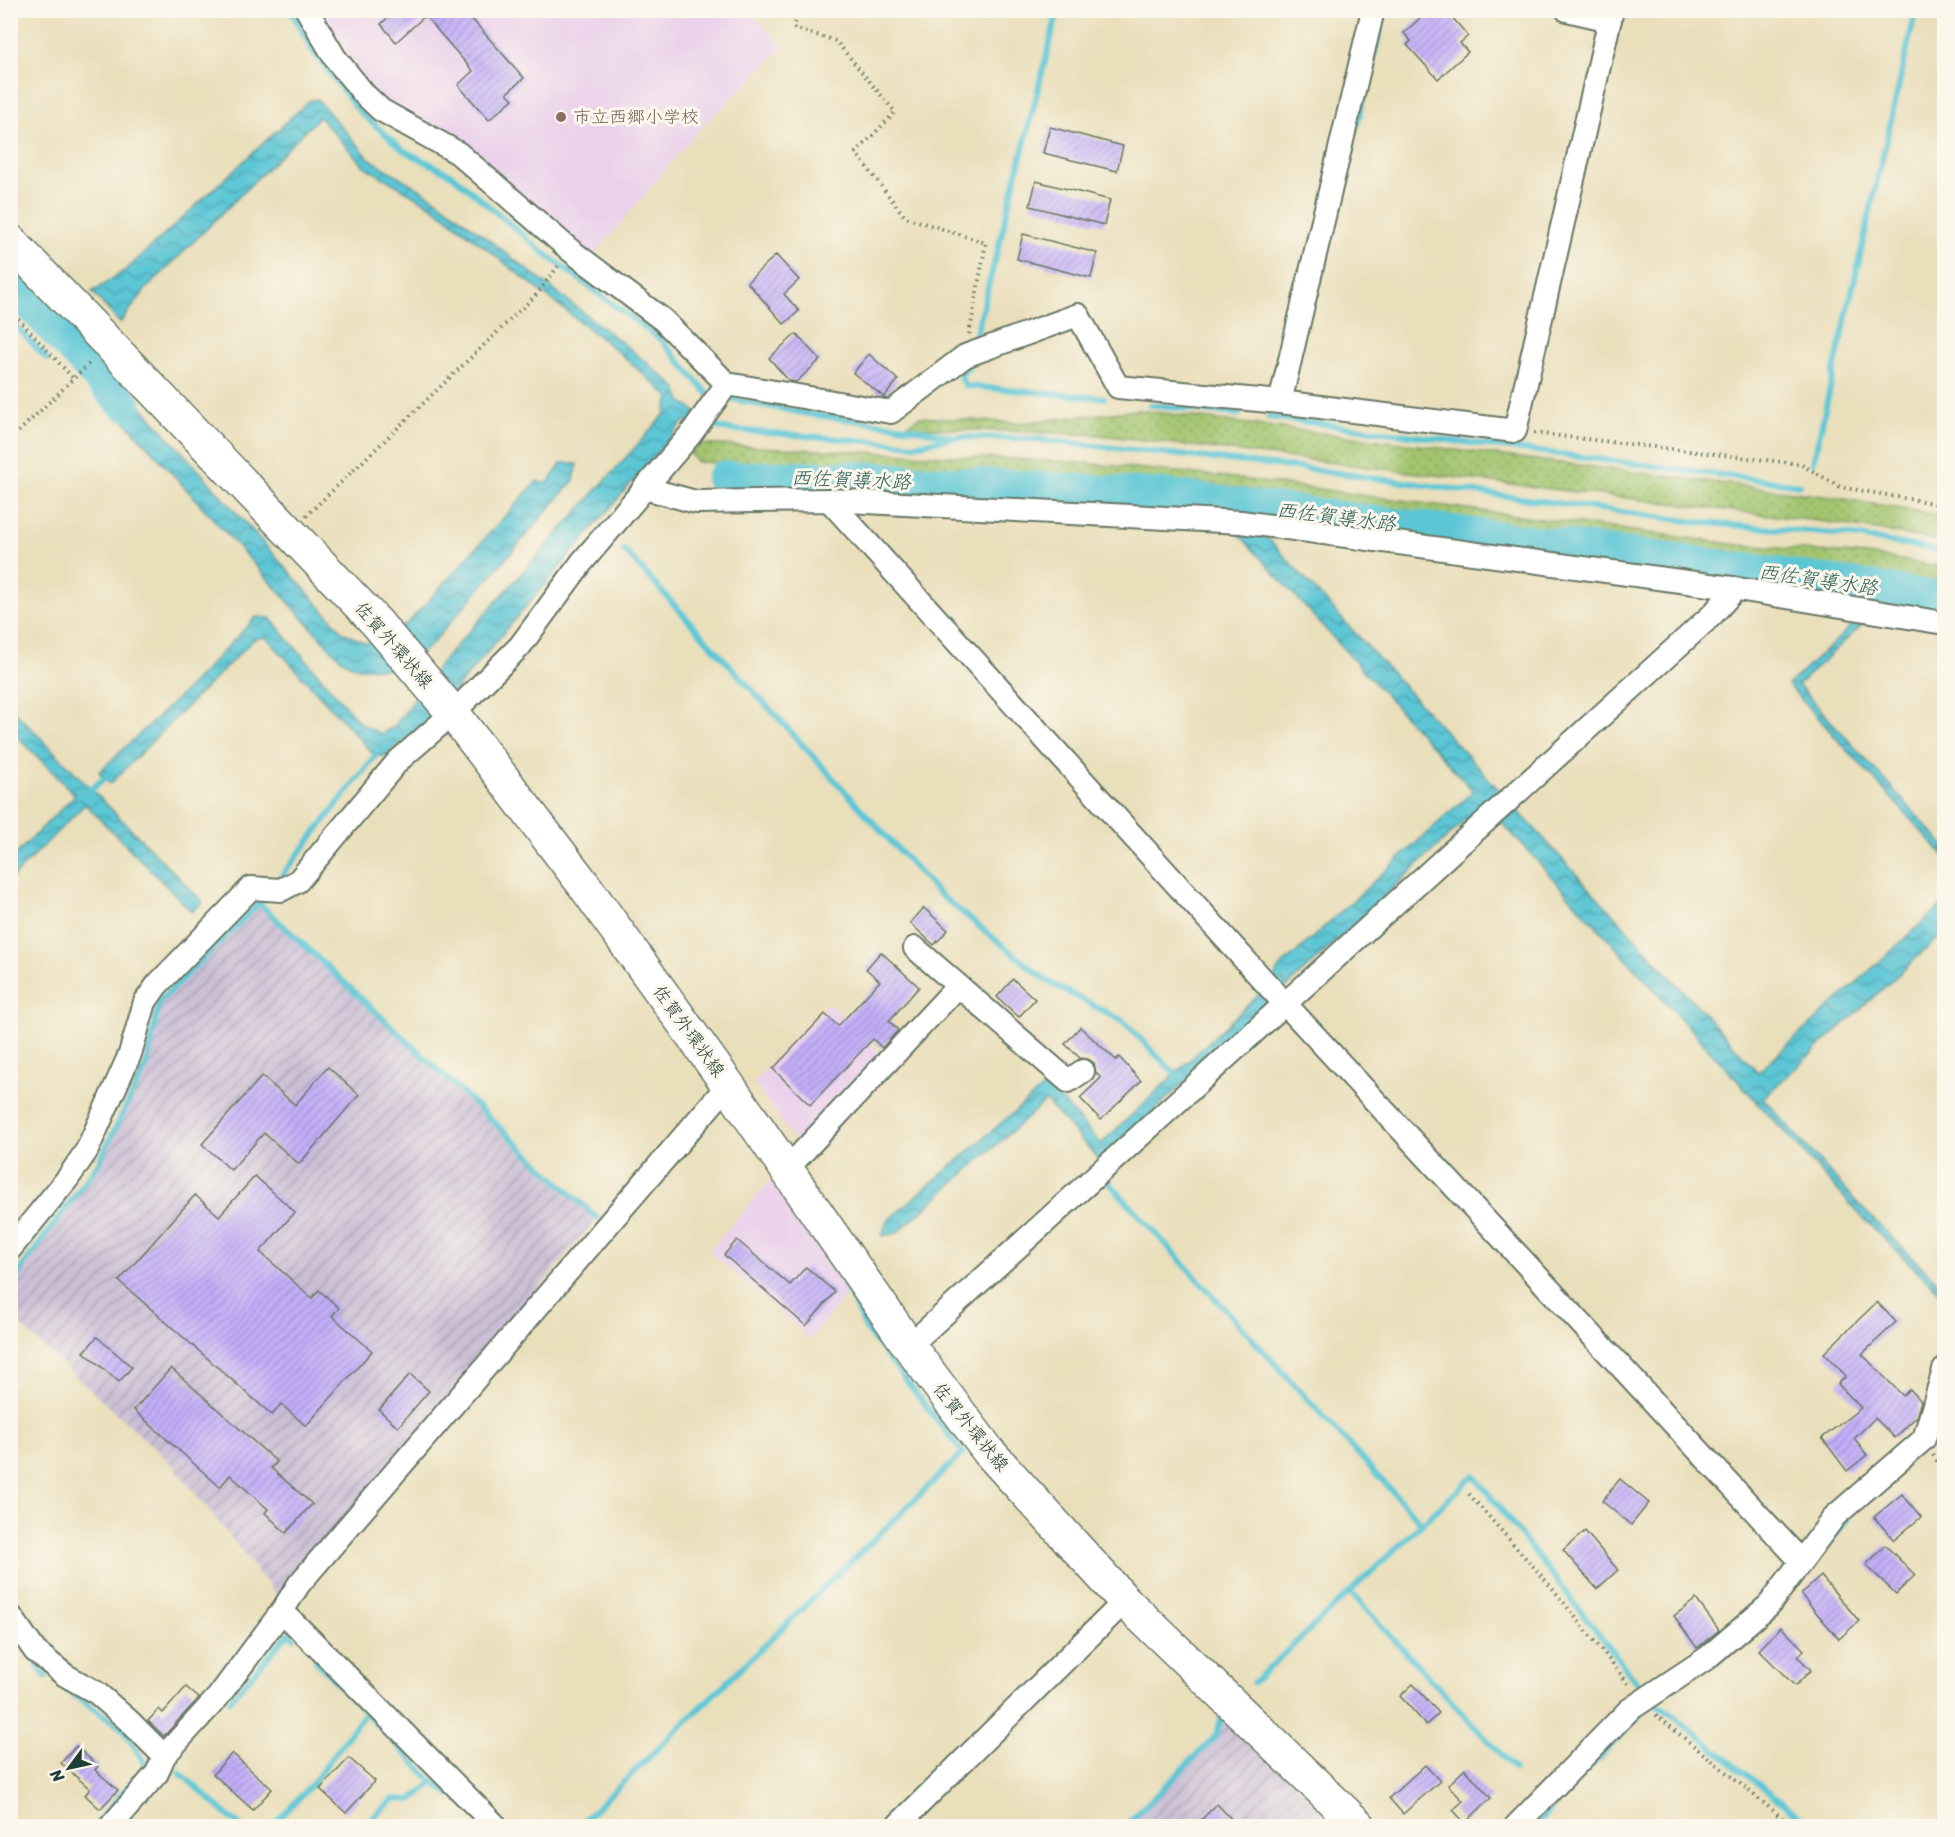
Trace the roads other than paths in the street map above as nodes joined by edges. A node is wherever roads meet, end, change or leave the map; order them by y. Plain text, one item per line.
1 (307, 10) edge
2 (1373, 10) edge
3 (1568, 10) edge
4 (1611, 15) edge
5 (10, 241) edge
6 (727, 384) junction
7 (1280, 402) junction
8 (644, 488) junction
9 (829, 500) junction
10 (1732, 588) junction
11 (1944, 623) edge
12 (453, 713) junction
13 (915, 948) dead end
14 (958, 986) junction
15 (1284, 1004) junction
16 (1083, 1071) dead end
17 (728, 1085) junction
18 (786, 1170) junction
19 (10, 1249) edge
20 (909, 1346) junction
21 (1944, 1370) edge
22 (1800, 1560) junction
23 (1125, 1601) junction
24 (282, 1611) junction
25 (10, 1615) edge
26 (164, 1756) junction
27 (111, 1827) edge
28 (496, 1827) edge
29 (897, 1827) edge
30 (1359, 1827) edge
31 (1516, 1827) edge

1 - 6 street
2 - 7 street
3 - 4 street
4 - 7 street
5 - 12 main road, 佐賀外環状線
6 - 7 street
6 - 8 street
8 - 9 street
8 - 12 street
9 - 10 street
9 - 15 street
10 - 11 street
10 - 15 street
12 - 17 main road, 佐賀外環状線
12 - 19 street
13 - 14 street
14 - 16 street
14 - 18 street
15 - 20 street
15 - 22 street
17 - 18 main road, 佐賀外環状線
17 - 24 street
18 - 20 main road, 佐賀外環状線
20 - 23 main road, 佐賀外環状線
21 - 22 street
22 - 31 street
23 - 29 street
23 - 30 main road, 佐賀外環状線
24 - 26 street
24 - 28 street
25 - 26 street
26 - 27 street

